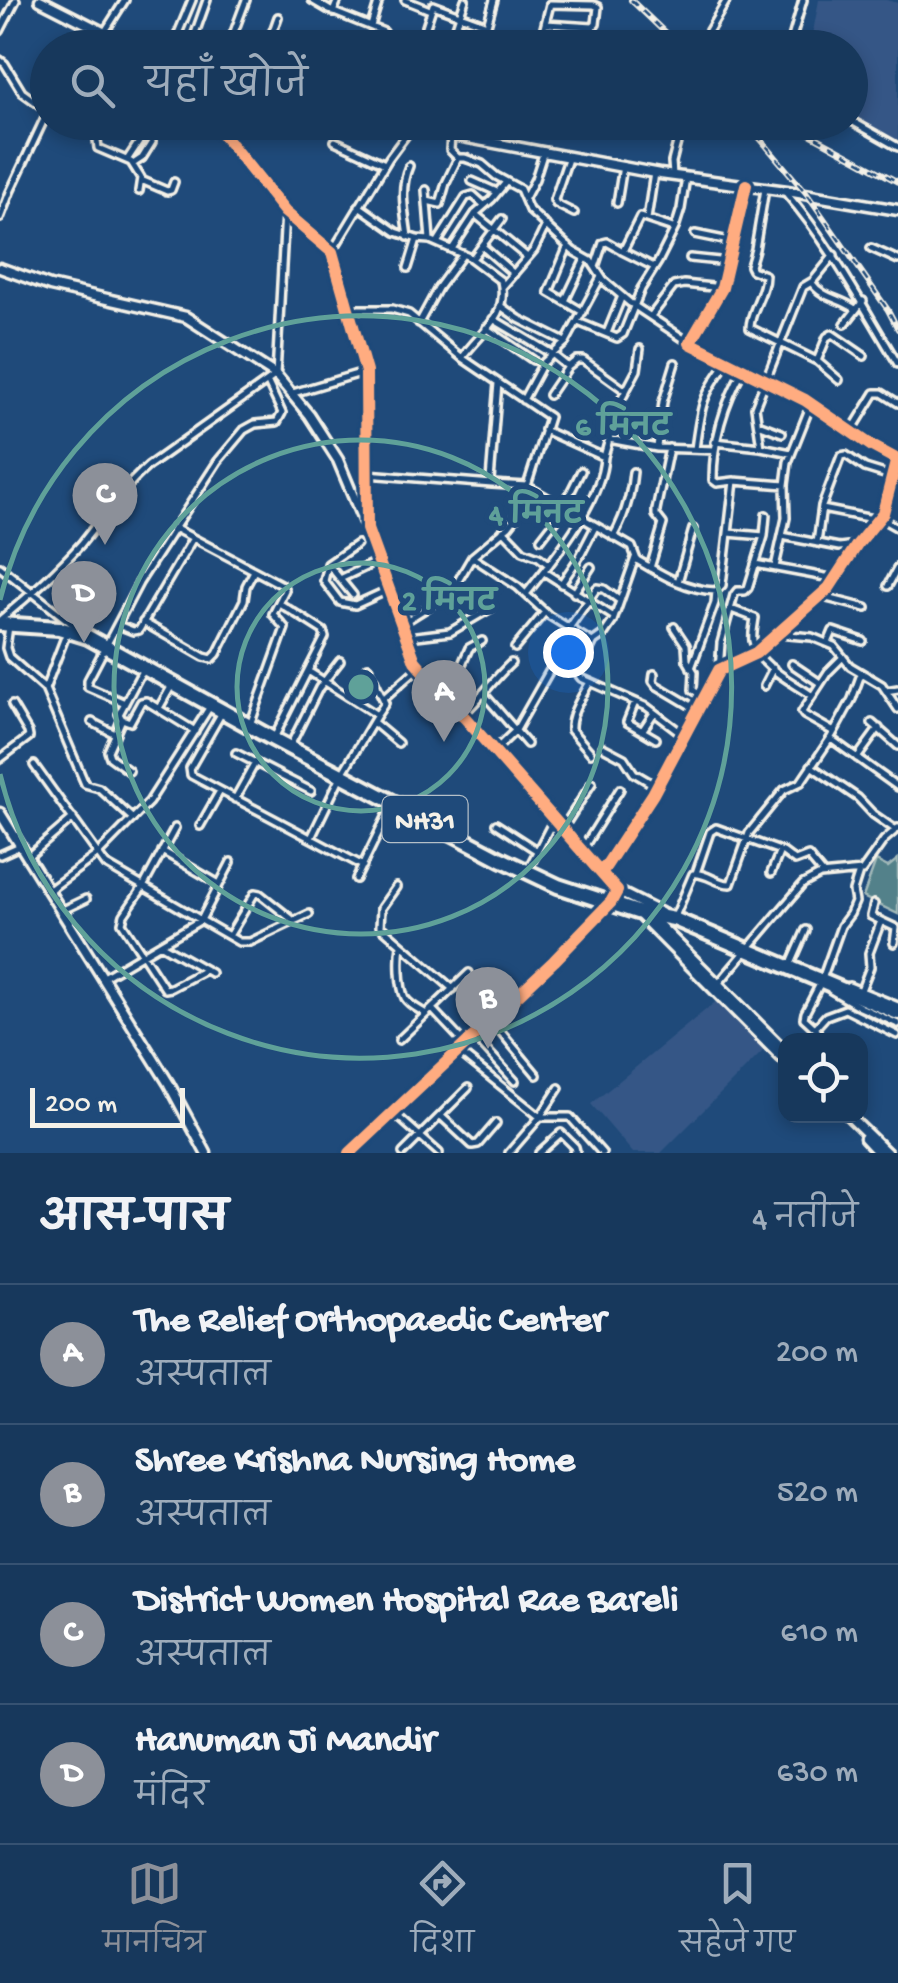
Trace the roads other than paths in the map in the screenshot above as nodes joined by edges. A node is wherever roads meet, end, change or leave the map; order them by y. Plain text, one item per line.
1 (16, 0) edge
2 (40, 0) edge
3 (125, 0) edge
4 (192, 0) edge
5 (208, 0) edge
6 (312, 0) edge
7 (338, 0) edge
8 (378, 0) edge
9 (405, 0) edge
10 (465, 0) edge
11 (494, 0) edge
12 (727, 0) edge
13 (803, 0) edge
14 (243, 1) edge
15 (433, 5) edge
16 (334, 12) junction
17 (460, 15) junction
18 (278, 17) dead end
19 (546, 24) junction
20 (487, 25) junction
21 (94, 27) junction
22 (370, 27) junction
23 (92, 30) edge
24 (99, 30) edge
25 (106, 30) edge
26 (180, 30) edge
27 (197, 30) edge
28 (234, 30) edge
29 (273, 30) edge
30 (378, 30) edge
31 (425, 30) edge
32 (455, 30) edge
33 (486, 30) edge
34 (544, 30) edge
35 (708, 30) edge
36 (794, 30) edge
37 (0, 31) edge
38 (0, 60) edge
39 (30, 98) edge
40 (868, 130) edge
41 (34, 140) edge
42 (96, 140) edge
43 (140, 140) edge
44 (228, 140) edge
45 (403, 140) edge
46 (451, 140) edge
47 (478, 140) edge
48 (679, 140) edge
49 (152, 142) dead end
50 (335, 142) dead end
51 (898, 148) edge
52 (544, 152) junction
53 (569, 156) junction
54 (458, 158) junction
55 (130, 162) junction
56 (385, 164) junction
57 (409, 166) dead end
58 (623, 166) junction
59 (654, 172) junction
60 (672, 176) junction
61 (686, 178) junction
62 (141, 180) junction
63 (472, 181) dead end
64 (174, 182) dead end
65 (506, 182) junction
66 (746, 185) junction
67 (765, 188) junction
68 (426, 190) dead end
69 (784, 190) junction
70 (138, 191) dead end
71 (498, 193) junction
72 (525, 198) junction
73 (427, 201) junction
74 (617, 203) dead end
75 (359, 206) junction
76 (484, 206) junction
77 (898, 210) edge
78 (285, 212) junction
79 (574, 213) dead end
80 (475, 214) junction
81 (0, 218) edge
82 (502, 219) dead end
83 (647, 219) junction
84 (546, 225) junction
85 (674, 228) junction
86 (494, 230) junction
87 (695, 234) dead end
88 (408, 237) junction
89 (417, 239) junction
90 (434, 242) junction
91 (734, 242) junction
92 (482, 246) junction
93 (568, 246) junction
94 (871, 248) dead end
95 (452, 249) junction
96 (622, 251) junction
97 (332, 252) junction
98 (463, 254) junction
99 (834, 255) junction
100 (528, 258) junction
101 (690, 258) dead end
102 (472, 259) junction
103 (585, 259) junction
104 (898, 260) edge
105 (729, 262) junction
106 (0, 268) edge
107 (408, 268) dead end
108 (595, 268) junction
109 (654, 268) junction
110 (514, 274) junction
111 (601, 277) junction
112 (811, 282) junction
113 (503, 286) junction
114 (722, 288) junction
115 (622, 296) junction
116 (565, 302) junction
117 (863, 302) junction
118 (634, 305) junction
119 (502, 307) junction
120 (348, 308) junction
121 (854, 310) junction
122 (584, 312) junction
123 (651, 316) junction
124 (493, 319) junction
125 (578, 322) junction
126 (419, 323) junction
127 (845, 324) dead end
128 (486, 328) junction
129 (607, 333) junction
130 (566, 342) junction
131 (690, 343) junction
132 (782, 344) junction
133 (640, 349) dead end
134 (552, 354) junction
135 (864, 356) dead end
136 (462, 358) junction
137 (533, 360) dead end
138 (728, 361) junction
139 (817, 361) junction
140 (675, 363) dead end
141 (898, 364) edge
142 (568, 368) junction
143 (744, 368) junction
144 (366, 372) junction
145 (276, 375) junction
146 (766, 379) junction
147 (840, 380) dead end
148 (498, 383) junction
149 (268, 384) junction
150 (626, 390) junction
151 (290, 394) junction
152 (549, 395) dead end
153 (524, 400) junction
154 (898, 403) edge
155 (811, 404) junction
156 (758, 424) junction
157 (544, 430) junction
158 (851, 432) junction
159 (782, 433) dead end
160 (609, 439) junction
161 (715, 446) junction
162 (761, 447) junction
163 (657, 448) junction
164 (669, 448) junction
165 (694, 450) junction
166 (898, 450) edge
167 (791, 453) junction
168 (604, 457) junction
169 (897, 462) edge
170 (581, 471) dead end
171 (633, 472) dead end
172 (367, 474) junction
173 (892, 476) junction
174 (734, 481) junction
175 (492, 484) junction
176 (786, 485) junction
177 (527, 486) junction
178 (562, 508) junction
179 (822, 509) junction
180 (766, 515) dead end
181 (580, 518) junction
182 (879, 519) junction
183 (595, 527) junction
184 (174, 528) junction
185 (898, 528) edge
186 (367, 529) junction
187 (693, 529) dead end
188 (503, 530) junction
189 (728, 533) junction
190 (613, 536) junction
191 (764, 536) junction
192 (782, 536) junction
193 (193, 538) junction
194 (541, 539) dead end
195 (817, 543) junction
196 (357, 544) dead end
197 (857, 546) junction
198 (472, 556) junction
199 (635, 558) junction
200 (378, 561) junction
201 (328, 564) junction
202 (756, 564) junction
203 (549, 565) junction
204 (0, 567) edge
205 (592, 567) dead end
206 (776, 567) junction
207 (898, 567) edge
208 (650, 568) junction
209 (255, 570) junction
210 (544, 572) junction
211 (340, 578) junction
212 (836, 579) junction
213 (678, 582) junction
214 (561, 584) junction
215 (888, 586) dead end
216 (388, 590) junction
217 (718, 590) junction
218 (32, 592) junction
219 (574, 592) junction
220 (353, 594) dead end
221 (526, 594) junction
222 (734, 595) junction
223 (820, 596) junction
224 (619, 600) junction
225 (588, 601) junction
226 (279, 603) junction
227 (490, 608) dead end
228 (866, 608) dead end
229 (730, 609) junction
230 (545, 612) junction
231 (614, 617) junction
232 (3, 622) edge
233 (143, 622) junction
234 (118, 624) junction
235 (400, 624) junction
236 (674, 627) dead end
237 (569, 628) junction
238 (68, 630) junction
239 (577, 633) junction
240 (777, 634) junction
241 (88, 637) junction
242 (405, 637) junction
243 (482, 640) dead end
244 (864, 641) dead end
245 (592, 642) junction
246 (828, 643) junction
247 (107, 646) junction
248 (515, 648) dead end
249 (756, 652) junction
250 (843, 658) junction
251 (340, 661) dead end
252 (511, 663) dead end
253 (792, 664) dead end
254 (419, 666) junction
255 (368, 667) dead end
256 (144, 668) junction
257 (692, 668) junction
258 (773, 668) junction
259 (719, 670) junction
260 (308, 671) junction
261 (654, 674) dead end
262 (861, 674) junction
263 (323, 681) junction
264 (590, 682) junction
265 (820, 683) junction
266 (172, 684) junction
267 (764, 686) dead end
268 (437, 688) junction
269 (46, 689) junction
270 (898, 689) edge
271 (886, 691) junction
272 (483, 693) junction
273 (812, 695) junction
274 (384, 698) junction
275 (704, 698) junction
276 (635, 702) junction
277 (126, 703) junction
278 (12, 705) dead end
279 (158, 708) junction
280 (217, 708) junction
281 (898, 708) edge
282 (698, 710) junction
283 (654, 712) junction
284 (377, 715) junction
285 (462, 715) junction
286 (122, 719) junction
287 (92, 722) dead end
288 (373, 722) junction
289 (872, 722) dead end
290 (250, 726) junction
291 (878, 728) junction
292 (516, 730) junction
293 (194, 732) junction
294 (642, 732) junction
295 (115, 734) junction
296 (684, 735) junction
297 (832, 735) junction
298 (273, 739) junction
299 (656, 739) dead end
300 (398, 743) dead end
301 (527, 744) dead end
302 (898, 746) edge
303 (290, 747) junction
304 (603, 747) dead end
305 (494, 751) junction
306 (591, 753) dead end
307 (236, 754) dead end
308 (858, 758) junction
309 (0, 759) edge
310 (255, 763) junction
311 (34, 765) dead end
312 (811, 766) junction
313 (129, 771) dead end
314 (342, 774) junction
315 (592, 783) dead end
316 (657, 786) junction
317 (898, 787) edge
318 (620, 789) dead end
319 (220, 791) junction
320 (312, 791) dead end
321 (234, 799) junction
322 (394, 802) junction
323 (0, 813) edge
324 (73, 818) junction
325 (554, 818) junction
326 (133, 820) junction
327 (496, 824) dead end
328 (200, 826) dead end
329 (175, 828) dead end
330 (563, 828) junction
331 (897, 829) edge
332 (310, 838) junction
333 (746, 838) junction
334 (20, 846) junction
335 (536, 850) junction
336 (582, 850) junction
337 (780, 851) junction
338 (162, 852) junction
339 (0, 854) edge
340 (98, 854) junction
341 (28, 858) junction
342 (231, 862) dead end
343 (363, 866) junction
344 (526, 872) junction
345 (602, 872) junction
346 (859, 872) junction
347 (696, 873) junction
348 (771, 873) dead end
349 (823, 874) junction
350 (356, 879) dead end
351 (220, 884) junction
352 (143, 887) junction
353 (396, 887) dead end
354 (48, 891) junction
355 (614, 897) junction
356 (86, 898) dead end
357 (874, 904) dead end
358 (61, 911) junction
359 (642, 912) junction
360 (309, 914) dead end
361 (669, 918) junction
362 (200, 920) junction
363 (881, 921) junction
364 (294, 922) junction
365 (806, 930) dead end
366 (229, 936) junction
367 (894, 942) dead end
368 (160, 944) junction
369 (400, 945) junction
370 (746, 950) junction
371 (142, 955) junction
372 (789, 968) junction
373 (469, 973) dead end
374 (102, 979) junction
375 (821, 982) junction
376 (718, 984) junction
377 (453, 989) junction
378 (861, 994) junction
379 (898, 1009) edge
380 (429, 1011) junction
381 (491, 1020) junction
382 (898, 1024) edge
383 (816, 1027) junction
384 (816, 1033) edge
385 (897, 1035) edge
386 (474, 1036) junction
387 (399, 1040) dead end
388 (778, 1044) edge
389 (461, 1048) junction
390 (778, 1054) edge
391 (537, 1075) dead end
392 (515, 1081) dead end
393 (468, 1088) dead end
394 (560, 1088) dead end
395 (393, 1112) junction
396 (441, 1116) junction
397 (540, 1117) junction
398 (496, 1123) dead end
399 (853, 1123) edge
400 (421, 1137) junction
401 (436, 1152) edge
402 (206, 1153) edge
403 (350, 1153) edge
404 (403, 1153) edge
405 (509, 1153) edge
406 (540, 1153) edge
407 (573, 1153) edge
408 (602, 1153) edge
409 (883, 1153) edge

1 - 37 street
2 - 21 street
3 - 25 street
4 - 26 street
5 - 27 street
6 - 16 street
7 - 16 street
8 - 22 street
9 - 15 street
10 - 17 street
11 - 20 street
12 - 35 street
13 - 36 street
14 - 28 street
15 - 17 street
15 - 31 street
16 - 22 street
17 - 20 street
17 - 32 street
18 - 29 street
19 - 19 street
19 - 34 street
20 - 33 street
21 - 23 street
21 - 24 street
22 - 30 street
38 - 39 street
40 - 51 street
41 - 81 street
42 - 55 street
43 - 55 street
44 - 78 street
45 - 56 street
46 - 54 street
47 - 52 street
48 - 60 street
49 - 55 street
50 - 56 street
52 - 53 street
52 - 72 street
53 - 58 street
53 - 79 street
54 - 65 street
54 - 73 street
55 - 62 street
56 - 75 street
57 - 88 street
58 - 59 street
58 - 74 street
59 - 60 street
59 - 83 street
60 - 61 street
61 - 66 street
61 - 85 street
62 - 64 street
62 - 70 street
63 - 71 street
65 - 71 street
65 - 72 street
66 - 67 street
66 - 91 street
67 - 69 street
67 - 132 street
68 - 73 street
69 - 77 street
69 - 99 street
71 - 76 street
72 - 84 street
73 - 90 street
75 - 88 street
75 - 97 street
76 - 80 street
76 - 90 street
78 - 97 street
78 - 145 street
80 - 86 street
80 - 95 street
82 - 86 street
83 - 85 street
83 - 96 street
84 - 93 street
84 - 100 street
85 - 109 street
86 - 92 street
86 - 100 street
87 - 91 street
88 - 89 street
89 - 90 street
89 - 107 street
90 - 95 street
91 - 105 street
92 - 102 street
92 - 110 street
93 - 103 street
93 - 116 street
94 - 104 street
95 - 98 street
96 - 108 street
96 - 109 street
97 - 120 street
98 - 102 street
98 - 126 street
99 - 112 street
99 - 117 street
100 - 110 street
101 - 105 street
102 - 113 street
103 - 108 street
103 - 116 street
105 - 114 street
106 - 145 street
108 - 111 street
109 - 118 street
110 - 113 street
111 - 115 street
111 - 122 street
112 - 121 street
112 - 132 street
113 - 119 street
114 - 123 street
114 - 131 street
115 - 118 street
115 - 129 street
116 - 122 street
117 - 121 street
117 - 141 street
118 - 123 street
118 - 129 street
119 - 124 street
119 - 130 street
120 - 126 street
120 - 144 street
121 - 127 street
122 - 125 street
123 - 131 street
124 - 128 street
124 - 134 street
125 - 129 street
125 - 130 street
126 - 136 street
128 - 136 street
128 - 137 street
130 - 134 street
131 - 138 street
132 - 139 street
132 - 146 street
133 - 150 street
134 - 142 street
134 - 153 street
135 - 139 street
136 - 148 street
138 - 143 street
138 - 165 street
139 - 147 street
140 - 163 street
142 - 150 street
142 - 152 street
143 - 146 street
143 - 161 street
144 - 151 street
144 - 172 street
145 - 149 street
145 - 151 street
146 - 155 street
146 - 156 street
148 - 153 street
148 - 175 street
149 - 184 street
149 - 218 street
150 - 160 street
151 - 186 street
153 - 157 street
154 - 158 street
155 - 158 street
155 - 167 street
156 - 159 street
156 - 162 street
157 - 168 street
157 - 177 street
158 - 169 street
160 - 163 street
160 - 168 street
161 - 162 street
161 - 165 street
161 - 174 street
162 - 167 street
163 - 164 street
164 - 165 street
164 - 208 street
166 - 169 street
167 - 176 street
168 - 181 street
169 - 173 street
170 - 178 street
171 - 190 street
172 - 175 street
172 - 186 street
173 - 179 street
173 - 182 street
174 - 176 street
174 - 189 street
175 - 177 street
176 - 192 street
177 - 178 street
177 - 188 street
178 - 181 street
178 - 194 street
179 - 182 street
179 - 195 street
180 - 191 street
181 - 183 street
181 - 203 street
182 - 185 street
182 - 197 street
183 - 190 street
183 - 214 street
184 - 193 street
184 - 234 street
186 - 200 street
187 - 213 street
188 - 198 street
188 - 203 street
189 - 191 street
189 - 217 street
190 - 199 street
191 - 202 street
192 - 195 street
192 - 206 street
193 - 209 street
193 - 233 street
195 - 197 street
196 - 201 street
197 - 212 street
198 - 221 street
198 - 235 street
199 - 208 street
199 - 224 street
200 - 211 street
200 - 216 street
201 - 211 street
201 - 216 street
202 - 206 street
202 - 222 street
203 - 210 street
204 - 218 street
205 - 219 street
206 - 212 street
207 - 215 street
208 - 213 street
209 - 226 street
209 - 233 street
210 - 214 street
210 - 221 street
211 - 220 street
212 - 223 street
213 - 217 street
214 - 219 street
216 - 235 street
217 - 222 street
217 - 257 street
218 - 232 street
218 - 241 street
219 - 225 street
221 - 230 street
222 - 229 street
223 - 228 street
223 - 240 street
224 - 225 street
224 - 231 street
225 - 231 street
225 - 237 street
226 - 260 street
226 - 290 street
227 - 242 street
229 - 249 street
229 - 259 street
230 - 237 street
230 - 248 street
231 - 245 street
232 - 238 highway, NH31
232 - 269 street
233 - 234 street
234 - 247 street
235 - 242 street
236 - 257 street
237 - 239 street
238 - 241 highway, NH31
238 - 269 street
239 - 245 street
239 - 292 street
240 - 246 street
240 - 249 street
241 - 247 highway, NH31
242 - 254 street
243 - 268 street
244 - 246 street
245 - 264 street
246 - 250 street
247 - 256 highway, NH31
247 - 277 street
249 - 258 street
249 - 259 street
250 - 262 street
250 - 265 street
251 - 263 street
252 - 272 street
253 - 265 street
254 - 268 street
254 - 274 street
255 - 274 street
256 - 266 highway, NH31
256 - 277 street
257 - 275 street
258 - 267 street
258 - 273 street
259 - 275 street
260 - 263 street
260 - 298 street
261 - 282 street
262 - 271 street
262 - 297 street
263 - 284 street
263 - 303 street
264 - 276 street
264 - 306 street
265 - 273 street
266 - 279 street
266 - 280 highway, NH31
268 - 285 street
269 - 326 street
270 - 271 street
271 - 281 street
272 - 285 street
272 - 292 street
273 - 297 street
274 - 284 street
275 - 282 street
276 - 283 street
276 - 294 street
277 - 286 street
278 - 309 street
279 - 286 street
279 - 293 street
280 - 290 highway, NH31
280 - 293 street
280 - 319 street
282 - 296 street
283 - 294 street
283 - 296 street
284 - 288 street
285 - 305 street
286 - 295 street
287 - 295 street
288 - 300 street
288 - 314 street
289 - 291 street
290 - 298 highway, NH31
291 - 302 street
291 - 308 street
292 - 301 street
292 - 305 street
293 - 326 street
294 - 299 street
295 - 313 street
296 - 316 street
297 - 308 street
297 - 312 street
298 - 303 highway, NH31
303 - 314 highway, NH31
304 - 316 street
305 - 325 street
307 - 310 street
308 - 317 street
310 - 320 street
310 - 321 street
311 - 324 street
312 - 331 street
312 - 333 street
314 - 322 highway, NH31
314 - 332 street
315 - 330 street
316 - 345 street
318 - 336 street
319 - 321 street
319 - 328 street
321 - 332 street
322 - 343 street
322 - 344 highway, NH31
323 - 334 street
324 - 340 street
324 - 341 street
325 - 330 street
325 - 335 street
326 - 340 street
327 - 335 street
329 - 338 street
330 - 336 street
331 - 346 street
332 - 343 street
333 - 337 street
333 - 347 street
333 - 347 street
334 - 339 street
334 - 341 street
335 - 344 street
336 - 345 street
337 - 348 street
337 - 349 street
338 - 351 street
338 - 352 street
340 - 352 street
340 - 354 street
341 - 354 street
342 - 351 street
343 - 350 street
344 - 355 highway, NH31
345 - 355 street
346 - 349 street
346 - 375 street
347 - 361 street
349 - 370 street
351 - 362 street
352 - 362 street
352 - 371 street
353 - 369 street
354 - 358 street
355 - 359 highway, NH31
355 - 361 street
355 - 381 street
356 - 358 street
357 - 363 street
358 - 374 street
359 - 361 highway, NH31
359 - 376 street
359 - 390 street
360 - 364 street
361 - 370 highway, NH31
362 - 366 street
362 - 368 street
363 - 367 street
363 - 378 street
364 - 366 street
364 - 366 street
365 - 372 street
368 - 371 street
368 - 371 street
369 - 377 street
369 - 380 street
370 - 372 highway, NH31
370 - 376 street
371 - 374 street
372 - 375 highway, NH31
373 - 377 street
374 - 402 street
375 - 378 highway, NH31
375 - 382 street
375 - 383 street
376 - 388 street
377 - 380 street
378 - 379 highway, NH31
380 - 387 street
380 - 389 street
381 - 386 street
381 - 391 street
383 - 384 street
383 - 385 street
386 - 389 street
386 - 392 street
389 - 395 street
389 - 397 street
393 - 396 street
394 - 397 street
395 - 400 street
395 - 403 street
396 - 398 street
396 - 400 street
397 - 405 street
397 - 408 street
399 - 409 street
400 - 401 street
400 - 404 street
406 - 407 street

